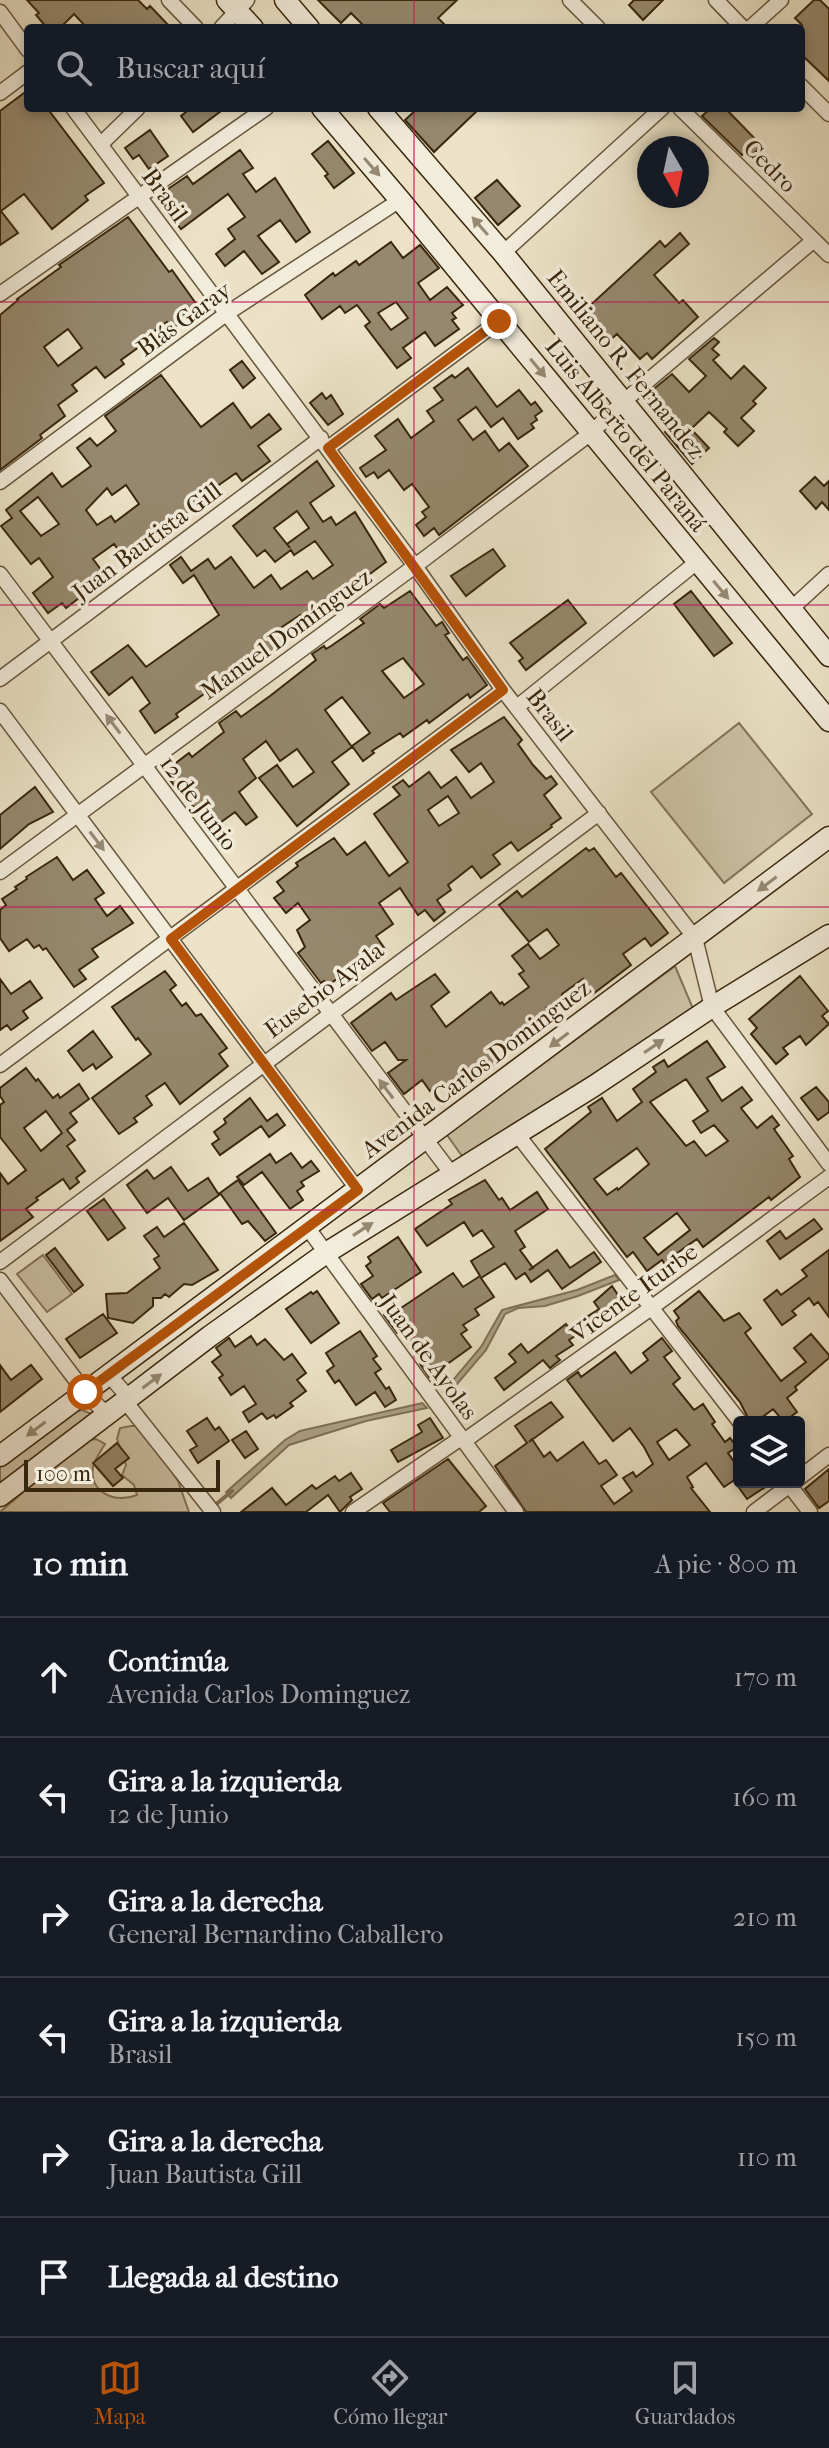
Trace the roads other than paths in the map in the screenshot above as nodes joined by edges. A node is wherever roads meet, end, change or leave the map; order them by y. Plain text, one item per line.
1 (169, 0) edge
2 (285, 0) edge
3 (570, 0) edge
4 (716, 0) edge
5 (781, 0) edge
6 (237, 4) edge
7 (0, 12) edge
8 (192, 24) edge
9 (224, 24) edge
10 (250, 24) edge
11 (306, 24) edge
12 (594, 24) edge
13 (739, 24) edge
14 (754, 24) edge
15 (24, 45) edge
16 (24, 75) edge
17 (805, 90) edge
18 (0, 93) edge
19 (76, 112) edge
20 (134, 112) edge
21 (260, 112) edge
22 (325, 112) edge
23 (381, 112) edge
24 (658, 112) edge
25 (684, 112) edge
26 (829, 114) edge
27 (101, 144) junction
28 (138, 196) junction
29 (400, 200) junction
30 (814, 240) junction
31 (503, 253) junction
32 (829, 255) edge
33 (0, 294) edge
34 (226, 314) junction
35 (499, 321) junction
36 (623, 402) junction
37 (591, 433) junction
38 (324, 443) junction
39 (0, 482) edge
40 (697, 562) junction
41 (415, 566) junction
42 (0, 574) edge
43 (829, 574) edge
44 (791, 609) junction
45 (49, 641) junction
46 (829, 656) edge
47 (0, 679) edge
48 (503, 690) junction
49 (517, 707) junction
50 (0, 711) edge
51 (829, 721) edge
52 (143, 765) junction
53 (599, 813) junction
54 (76, 814) junction
55 (829, 837) edge
56 (0, 872) edge
57 (237, 890) junction
58 (829, 935) edge
59 (695, 938) junction
60 (171, 939) junction
61 (712, 1007) junction
62 (330, 1014) junction
63 (262, 1064) junction
64 (0, 1065) edge
65 (517, 1134) junction
66 (424, 1140) junction
67 (829, 1164) edge
68 (451, 1173) junction
69 (829, 1177) edge
70 (358, 1190) junction
71 (307, 1227) junction
72 (326, 1253) junction
73 (0, 1262) edge
74 (0, 1280) edge
75 (651, 1308) junction
76 (108, 1374) junction
77 (85, 1392) junction
78 (118, 1407) junction
79 (735, 1416) edge
80 (462, 1439) junction
81 (829, 1455) edge
82 (0, 1456) edge
83 (805, 1473) edge
84 (785, 1488) edge
85 (796, 1488) edge
86 (0, 1496) edge
87 (208, 1506) edge
88 (353, 1512) edge
89 (516, 1512) edge
90 (754, 1512) edge
91 (810, 1512) edge

1 - 8 street
2 - 11 main road
3 - 12 street
4 - 13 street
5 - 14 street
6 - 9 street
6 - 10 main road
7 - 15 street
16 - 18 street
17 - 26 street
19 - 27 street, Brasil
20 - 27 street
21 - 28 street
22 -> 29 main road, Luis Alberto del Paraná
31 -> 23 main road, Emiliano R. Fernandez
24 - 31 street
25 - 30 street, Cedro
27 - 28 street, Brasil
28 - 33 street
28 - 34 street, Brasil
29 - 34 street, Blás Garay
29 - 35 main road, Luis Alberto del Paraná
30 - 32 street, Cedro
30 - 36 street, Manuel Domínguez
31 - 36 main road, Emiliano R. Fernandez
34 - 38 street, Brasil
34 - 39 street, Blás Garay
35 -> 37 main road, Luis Alberto del Paraná
35 - 38 street, Juan Bautista Gill
36 - 37 street, Manuel Domínguez
36 - 44 main road, Emiliano R. Fernandez
37 - 40 main road, Luis Alberto del Paraná
37 - 41 street, Manuel Domínguez
38 - 41 street, Brasil
38 - 45 street, Juan Bautista Gill
40 - 49 street
40 -> 51 main road, Luis Alberto del Paraná
41 - 48 street, Brasil
41 - 52 street, Manuel Domínguez
42 - 45 street, 12 de Junio
43 - 44 street
44 - 46 main road, Emiliano R. Fernandez
45 - 47 street, Juan Bautista Gill
52 -> 45 street, 12 de Junio
48 - 49 street, Brasil
48 - 57 street
49 - 53 street, Brasil
50 - 54 street
52 - 54 street, Manuel Domínguez
52 - 57 street, 12 de Junio
53 - 59 street, Brasil
53 - 62 street, Eusebio Ayala
54 - 56 street, Manuel Domínguez
54 -> 60 street
55 -> 59 main road, Avenida Carlos Dominguez
57 - 60 street
57 - 62 street, 12 de Junio
58 - 61 main road
59 - 61 street, Brasil
59 -> 66 main road, Avenida Carlos Dominguez
60 - 63 street
60 - 64 street
65 -> 61 main road
61 - 67 street, Brasil
62 - 63 street, Eusebio Ayala
66 -> 62 street, 12 de Junio
63 - 70 street
63 - 73 street, Eusebio Ayala
65 - 68 main road
65 - 75 street
66 - 68 street, 12 de Junio
66 - 70 main road, Avenida Carlos Dominguez
72 -> 68 main road
69 - 75 street, Vicente Iturbe
70 - 71 main road, Avenida Carlos Dominguez
71 - 72 street, Juan de Ayolas
71 - 76 main road, Avenida Carlos Dominguez
78 -> 72 main road
72 - 80 street, Juan de Ayolas
74 - 77 street
75 - 79 street
75 - 80 street, Vicente Iturbe
76 - 77 main road, Avenida Carlos Dominguez
76 - 78 street
77 - 78 street
77 -> 82 main road, Avenida Carlos Dominguez
78 - 86 main road
78 - 87 street
80 - 88 street, Vicente Iturbe
80 - 89 street, Juan de Ayolas
81 - 83 street
84 - 90 street
85 - 91 street

